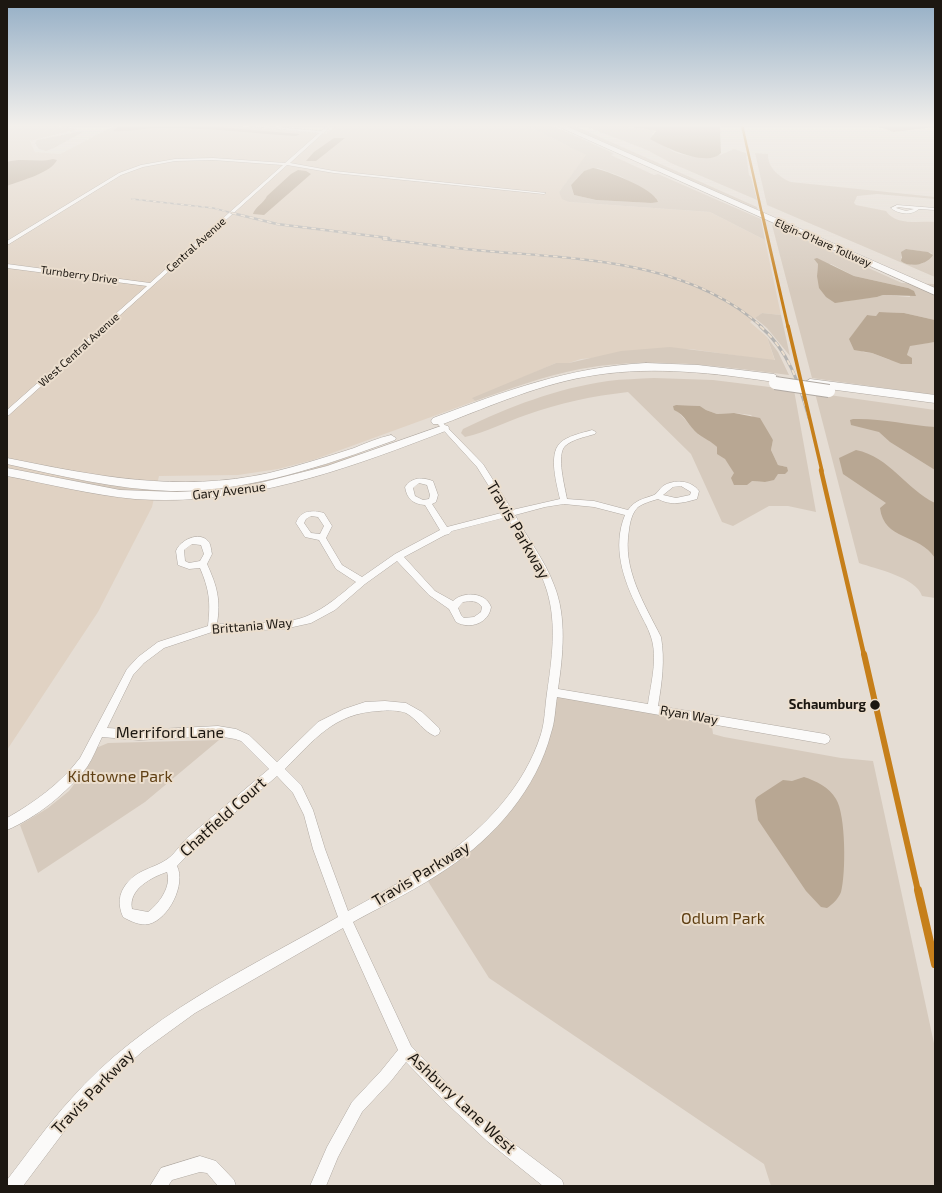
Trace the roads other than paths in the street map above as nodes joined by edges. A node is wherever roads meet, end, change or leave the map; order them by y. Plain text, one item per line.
1 (109, 181) edge
2 (268, 181) edge
3 (421, 181) edge
4 (683, 181) edge
5 (544, 193) dead end
6 (735, 193) dead end
7 (917, 208) dead end
8 (935, 209) edge
9 (799, 221) dead end
10 (7, 243) edge
11 (7, 266) edge
12 (152, 285) junction
13 (935, 294) edge
14 (828, 388) junction
15 (935, 399) edge
16 (935, 405) edge
17 (7, 414) edge
18 (441, 424) junction
19 (592, 432) dead end
20 (7, 461) edge
21 (7, 472) edge
22 (659, 496) dead end
23 (564, 501) junction
24 (427, 503) dead end
25 (629, 513) junction
26 (509, 514) junction
27 (446, 532) junction
28 (322, 538) dead end
29 (398, 556) junction
30 (203, 564) dead end
31 (362, 582) junction
32 (453, 607) dead end
33 (212, 628) junction
34 (552, 692) junction
35 (653, 708) junction
36 (435, 731) dead end
37 (99, 732) junction
38 (825, 739) dead end
39 (277, 769) junction
40 (7, 824) edge
41 (170, 865) junction
42 (345, 919) junction
43 (406, 1051) junction
44 (13, 1186) edge
45 (158, 1186) edge
46 (228, 1186) edge
47 (318, 1186) edge
48 (556, 1186) edge

1 - 10 street
2 - 12 street, Central Avenue
3 - 5 street
4 - 13 highway, Elgin-O'Hare Tollway
6 - 9 highway, Elgin-O'Hare Tollway
7 - 8 street
11 - 12 street, Turnberry Drive
12 - 17 street, West Central Avenue
14 - 15 highway
14 - 16 highway
14 - 18 highway, bridge
18 - 20 main road, Gary Avenue
18 - 21 main road, Gary Avenue
18 - 26 street, Travis Parkway
19 - 23 street
22 - 25 street
23 - 25 street, Brittania Way
23 - 26 street, Brittania Way
24 - 27 street
25 - 35 street
26 - 27 street, Brittania Way
26 - 34 street, Travis Parkway
27 - 29 street, Brittania Way
28 - 31 street
29 - 31 street, Brittania Way
29 - 32 street
30 - 33 street
31 - 33 street, Brittania Way
33 - 37 street, Brittania Way
34 - 35 street, Ryan Way
34 - 42 street, Travis Parkway
35 - 38 street, Ryan Way
36 - 39 street, Chatfield Court
37 - 39 street, Merriford Lane
37 - 40 street, Brittania Way
39 - 41 street, Chatfield Court
39 - 42 street, Merriford Lane
41 - 41 street, Chatfield Court
42 - 43 street, Ashbury Lane West
42 - 44 street, Travis Parkway
43 - 47 street
43 - 48 street, Ashbury Lane West
45 - 46 street

